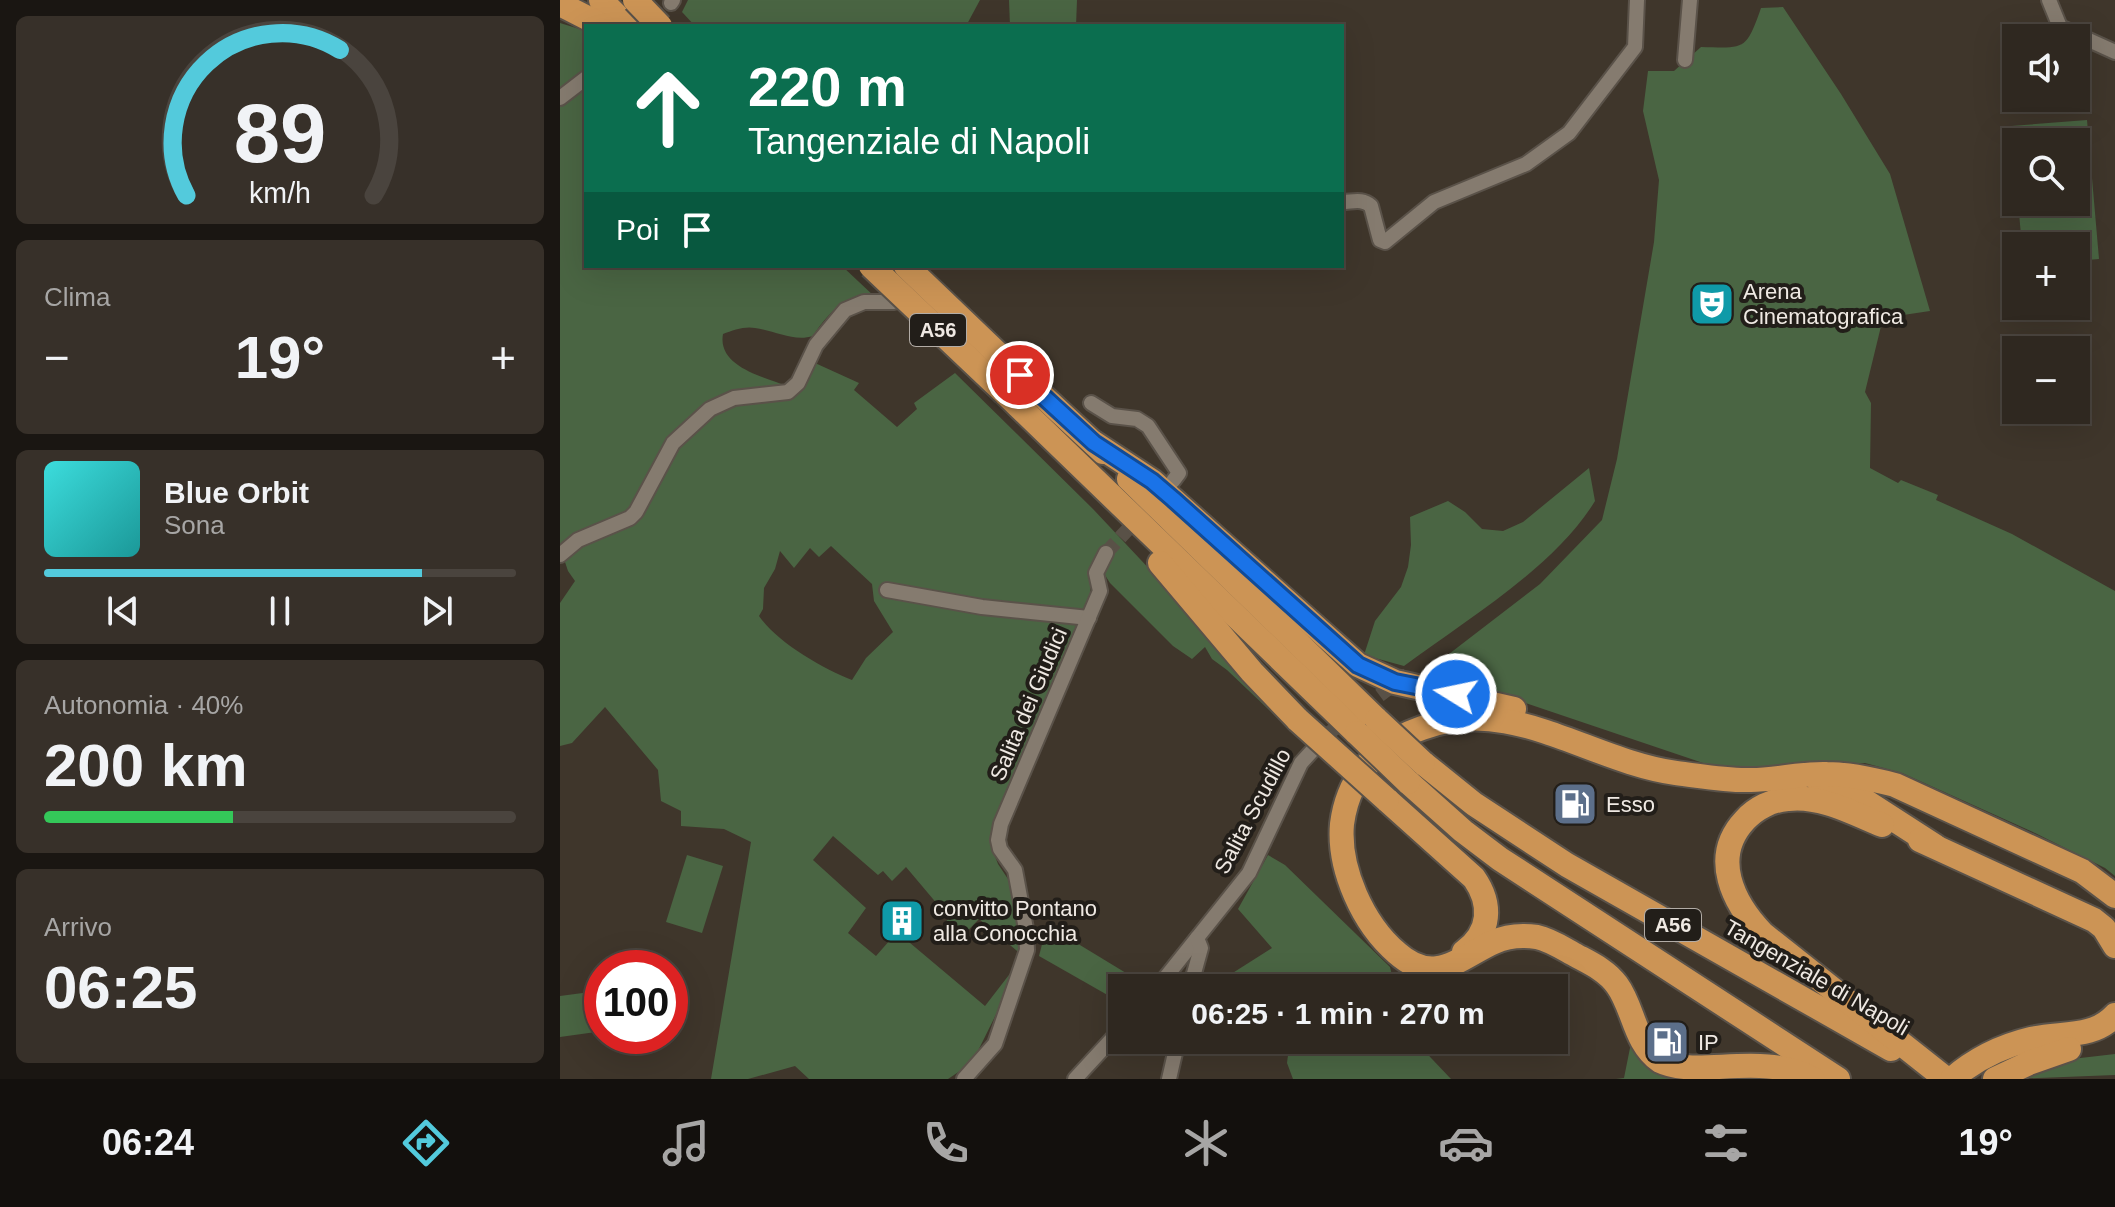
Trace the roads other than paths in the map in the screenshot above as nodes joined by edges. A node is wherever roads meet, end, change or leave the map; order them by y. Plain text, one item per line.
1 (601, 0) edge
2 (1637, 0) edge
3 (1690, 0) edge
4 (2049, 0) edge
5 (560, 4) edge
6 (621, 17) edge
7 (651, 24) edge
8 (2115, 52) edge
9 (1685, 60) dead end
10 (584, 80) edge
11 (560, 98) edge
12 (1344, 202) edge
13 (873, 268) edge
14 (908, 268) edge
15 (917, 268) edge
16 (1012, 384) junction
17 (1091, 403) dead end
18 (1094, 443) junction
19 (1090, 478) junction
20 (1173, 481) dead end
21 (1106, 553) tunnel mouth
22 (560, 555) edge
23 (887, 590) dead end
24 (1089, 618) junction
25 (1367, 726) junction
26 (1329, 733) tunnel mouth
27 (1415, 773) junction
28 (1733, 780) junction
29 (1935, 846) junction
30 (2115, 896) edge
31 (1197, 938) junction
32 (2115, 946) edge
33 (1778, 970) dead end
34 (1168, 974) edge
35 (1194, 974) edge
36 (2115, 1015) edge
37 (1838, 1018) junction
38 (2115, 1037) edge
39 (1108, 1043) edge
40 (2069, 1049) junction
41 (1175, 1054) edge
42 (1942, 1076) edge
43 (964, 1079) edge
44 (1075, 1079) edge
45 (1169, 1079) edge
46 (1813, 1079) edge
47 (1838, 1079) edge
48 (1976, 1079) edge
49 (1995, 1079) edge

1 - 6 highway
2 - 12 street
3 - 9 street
4 - 8 street
5 - 6 highway
6 - 7 highway, bridge
10 - 11 street
13 - 16 highway, Tangenziale di Napoli / A56, bridge
14 - 16 highway, Tangenziale di Napoli / A56, bridge
15 - 22 street
16 - 18 highway, Tangenziale di Napoli / A56
16 - 19 highway, Tangenziale di Napoli / A56
17 - 20 street
18 - 25 highway, Tangenziale di Napoli / A56
18 - 28 highway
19 - 25 highway, Tangenziale di Napoli / A56
19 - 29 highway, bridge
21 - 24 street, Salita dei Giudici
23 - 24 street
24 - 43 street, Salita dei Giudici
25 - 27 highway, Tangenziale di Napoli / A56, bridge
26 - 31 street, Salita Scudillo
27 - 37 highway, Tangenziale di Napoli / A56
27 - 47 highway, Tangenziale di Napoli / A56
28 - 30 highway
28 - 46 highway
29 - 32 highway
29 - 42 highway
31 - 34 street, Salita Scudillo
31 - 35 street
33 - 37 highway
36 - 42 highway
37 - 42 highway, Tangenziale di Napoli / A56
38 - 40 highway
39 - 44 street
40 - 48 highway
40 - 49 highway
41 - 45 street

